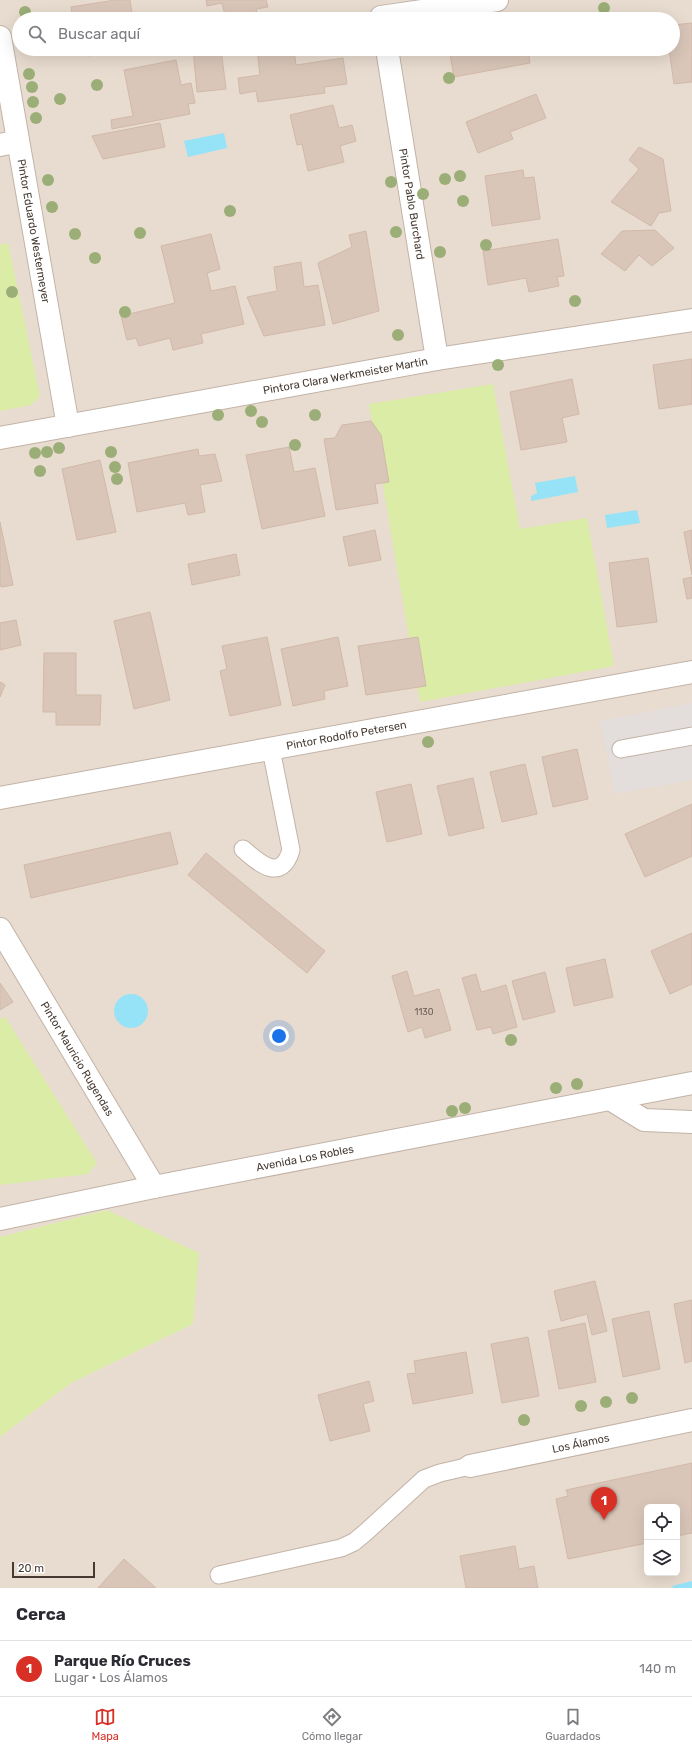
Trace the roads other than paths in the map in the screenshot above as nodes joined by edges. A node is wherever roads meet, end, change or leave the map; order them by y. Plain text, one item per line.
1 (497, 0) edge
2 (381, 12) edge
3 (0, 37) edge
4 (388, 56) edge
5 (9, 143) edge
6 (692, 320) edge
7 (437, 359) junction
8 (68, 426) junction
9 (0, 438) edge
10 (692, 672) edge
11 (692, 736) edge
12 (271, 749) junction
13 (621, 749) dead end
14 (0, 798) edge
15 (243, 849) dead end
16 (0, 929) edge
17 (692, 1083) edge
18 (610, 1099) junction
19 (692, 1122) edge
20 (154, 1187) junction
21 (0, 1219) edge
22 (692, 1420) edge
23 (470, 1466) joint
24 (219, 1575) dead end

1 - 2 street
3 - 5 street, Pintor Eduardo Westermeyer
4 - 7 street, Pintor Pablo Burchard
5 - 8 street, Pintor Eduardo Westermeyer
6 - 7 street, Pintora Clara Werkmeister Martin
7 - 8 street, Pintora Clara Werkmeister Martin
8 - 9 street, Pintora Clara Werkmeister Martin
10 - 12 street, Pintor Rodolfo Petersen
11 - 13 lane
12 - 14 street, Pintor Rodolfo Petersen
12 - 15 lane
16 - 20 street, Pintor Mauricio Rugendas
17 - 18 street, Avenida Los Robles
18 - 19 street
18 - 20 street, Avenida Los Robles
20 - 21 street, Avenida Los Robles
22 - 23 street, Los Álamos
23 - 24 lane

